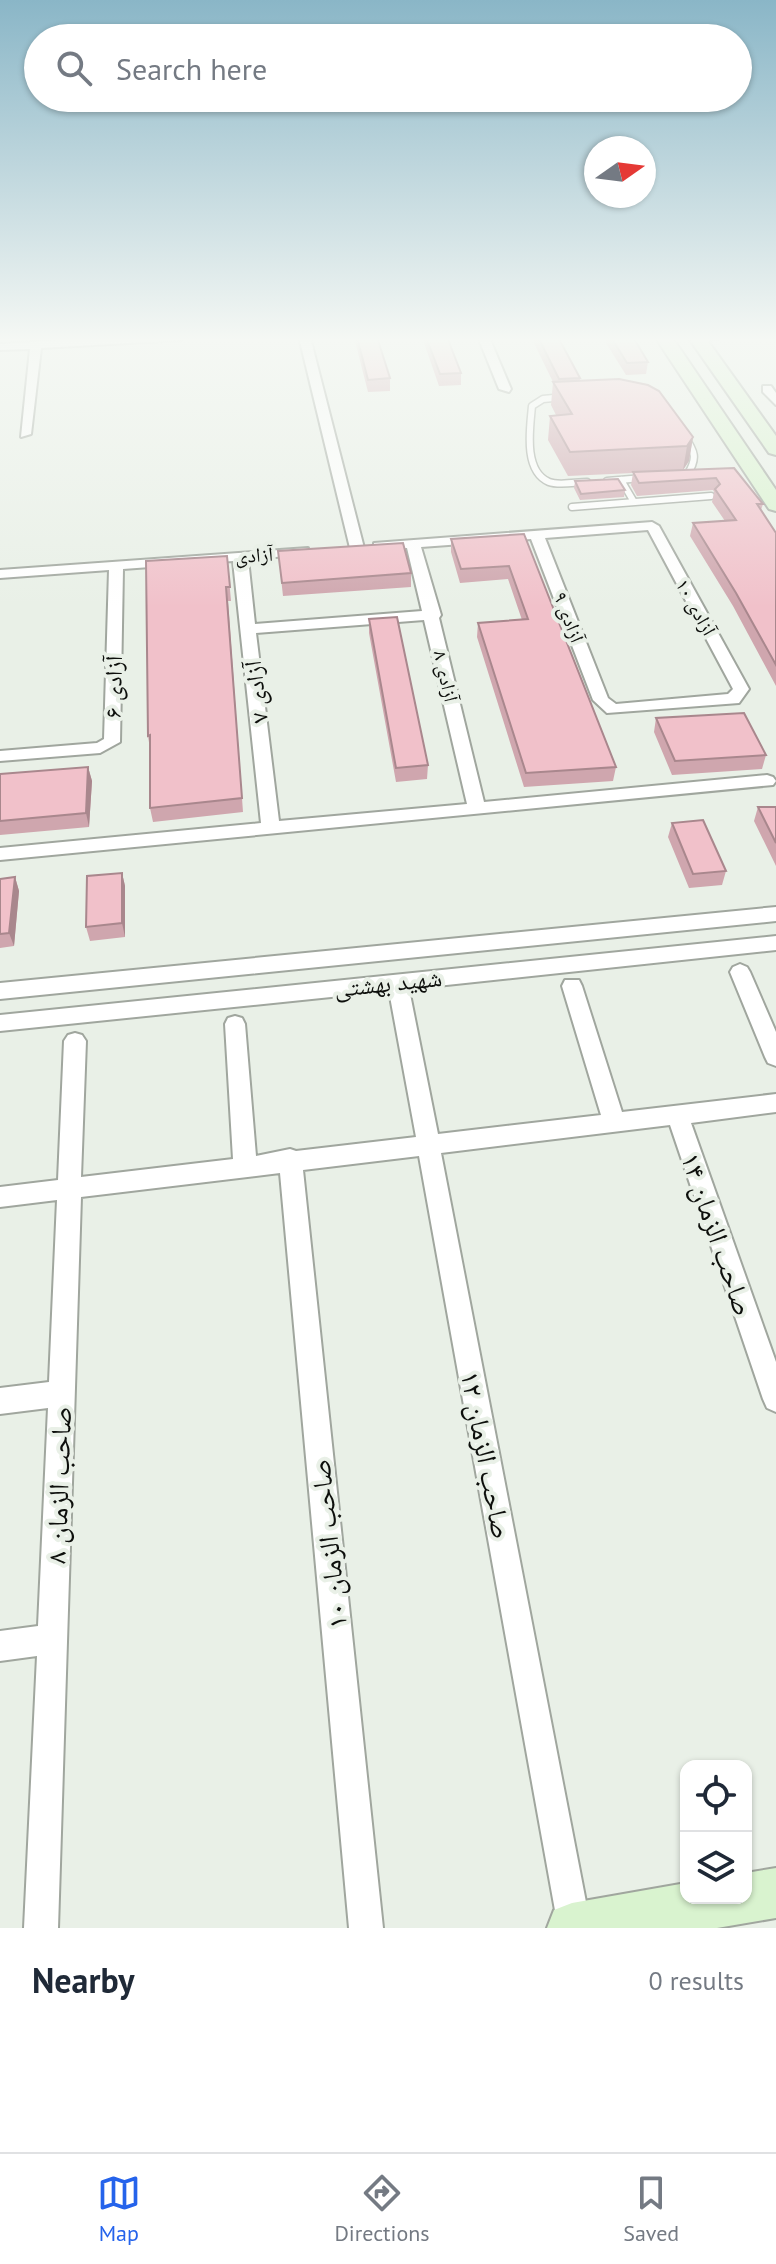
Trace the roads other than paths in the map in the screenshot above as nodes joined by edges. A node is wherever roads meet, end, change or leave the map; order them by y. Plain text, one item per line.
1 (26, 427) edge
2 (323, 427) edge
3 (531, 427) edge
4 (679, 427) edge
5 (720, 427) edge
6 (760, 427) edge
7 (25, 434) dead end
8 (776, 449) edge
9 (687, 475) junction
10 (674, 476) edge
11 (699, 477) edge
12 (648, 478) edge
13 (621, 480) junction
14 (705, 486) edge
15 (634, 502) junction
16 (776, 505) edge
17 (572, 507) dead end
18 (536, 534) junction
19 (413, 543) junction
20 (313, 551) edge
21 (240, 556) junction
22 (116, 565) junction
23 (0, 574) edge
24 (433, 615) junction
25 (249, 629) junction
26 (601, 700) joint
27 (0, 756) edge
28 (767, 781) dead end
29 (477, 808) junction
30 (271, 828) junction
31 (0, 854) edge
32 (776, 914) edge
33 (776, 943) edge
34 (740, 972) dead end
35 (398, 982) junction
36 (572, 986) dead end
37 (0, 991) edge
38 (0, 1023) edge
39 (235, 1024) dead end
40 (75, 1041) dead end
41 (776, 1057) edge
42 (776, 1103) edge
43 (677, 1114) junction
44 (614, 1122) junction
45 (428, 1143) junction
46 (290, 1159) junction
47 (245, 1165) junction
48 (69, 1189) junction
49 (0, 1197) edge
50 (61, 1393) junction
51 (776, 1399) edge
52 (0, 1401) edge
53 (52, 1639) junction
54 (0, 1646) edge
55 (776, 1893) edge
56 (752, 1897) edge
57 (712, 1904) edge
58 (41, 1928) edge
59 (366, 1928) edge
60 (574, 1928) edge

1 - 7 street
2 - 19 street
3 - 13 lane
4 - 9 lane
5 - 16 street
6 - 8 street
9 - 10 lane
9 - 11 lane
12 - 13 lane
13 - 15 lane
14 - 15 lane
15 - 17 lane
18 - 19 street
18 - 26 street, آزادی ۹
18 - 26 street, آزادی ۱۰
19 - 24 street, آزادی ۸
20 - 21 street, آزادی
21 - 22 street, آزادی
21 - 25 street, آزادی ۷
22 - 23 street, آزادی
22 - 27 street, آزادی ۶
24 - 25 street
24 - 29 street, آزادی ۸
25 - 30 street, آزادی ۷
28 - 29 street
29 - 30 street
30 - 31 street
32 - 37 street, شهید بهشتی
33 - 35 street, شهید بهشتی
34 - 41 street
35 - 38 street, شهید بهشتی
35 - 45 street, صاحب الزمان ۱۲
36 - 44 street
39 - 47 street
40 - 48 street, صاحب الزمان ۸
42 - 43 street
43 - 44 street
43 - 51 street, صاحب الزمان ۱۴
44 - 45 street
45 - 46 street
45 - 60 street, صاحب الزمان ۱۲
46 - 47 street
46 - 59 street, صاحب الزمان ۱۰
47 - 48 street
48 - 49 street
48 - 50 street, صاحب الزمان ۸
50 - 52 street
50 - 53 street, صاحب الزمان ۸
53 - 54 street
53 - 58 street, صاحب الزمان ۸
55 - 56 street
57 - 60 street

